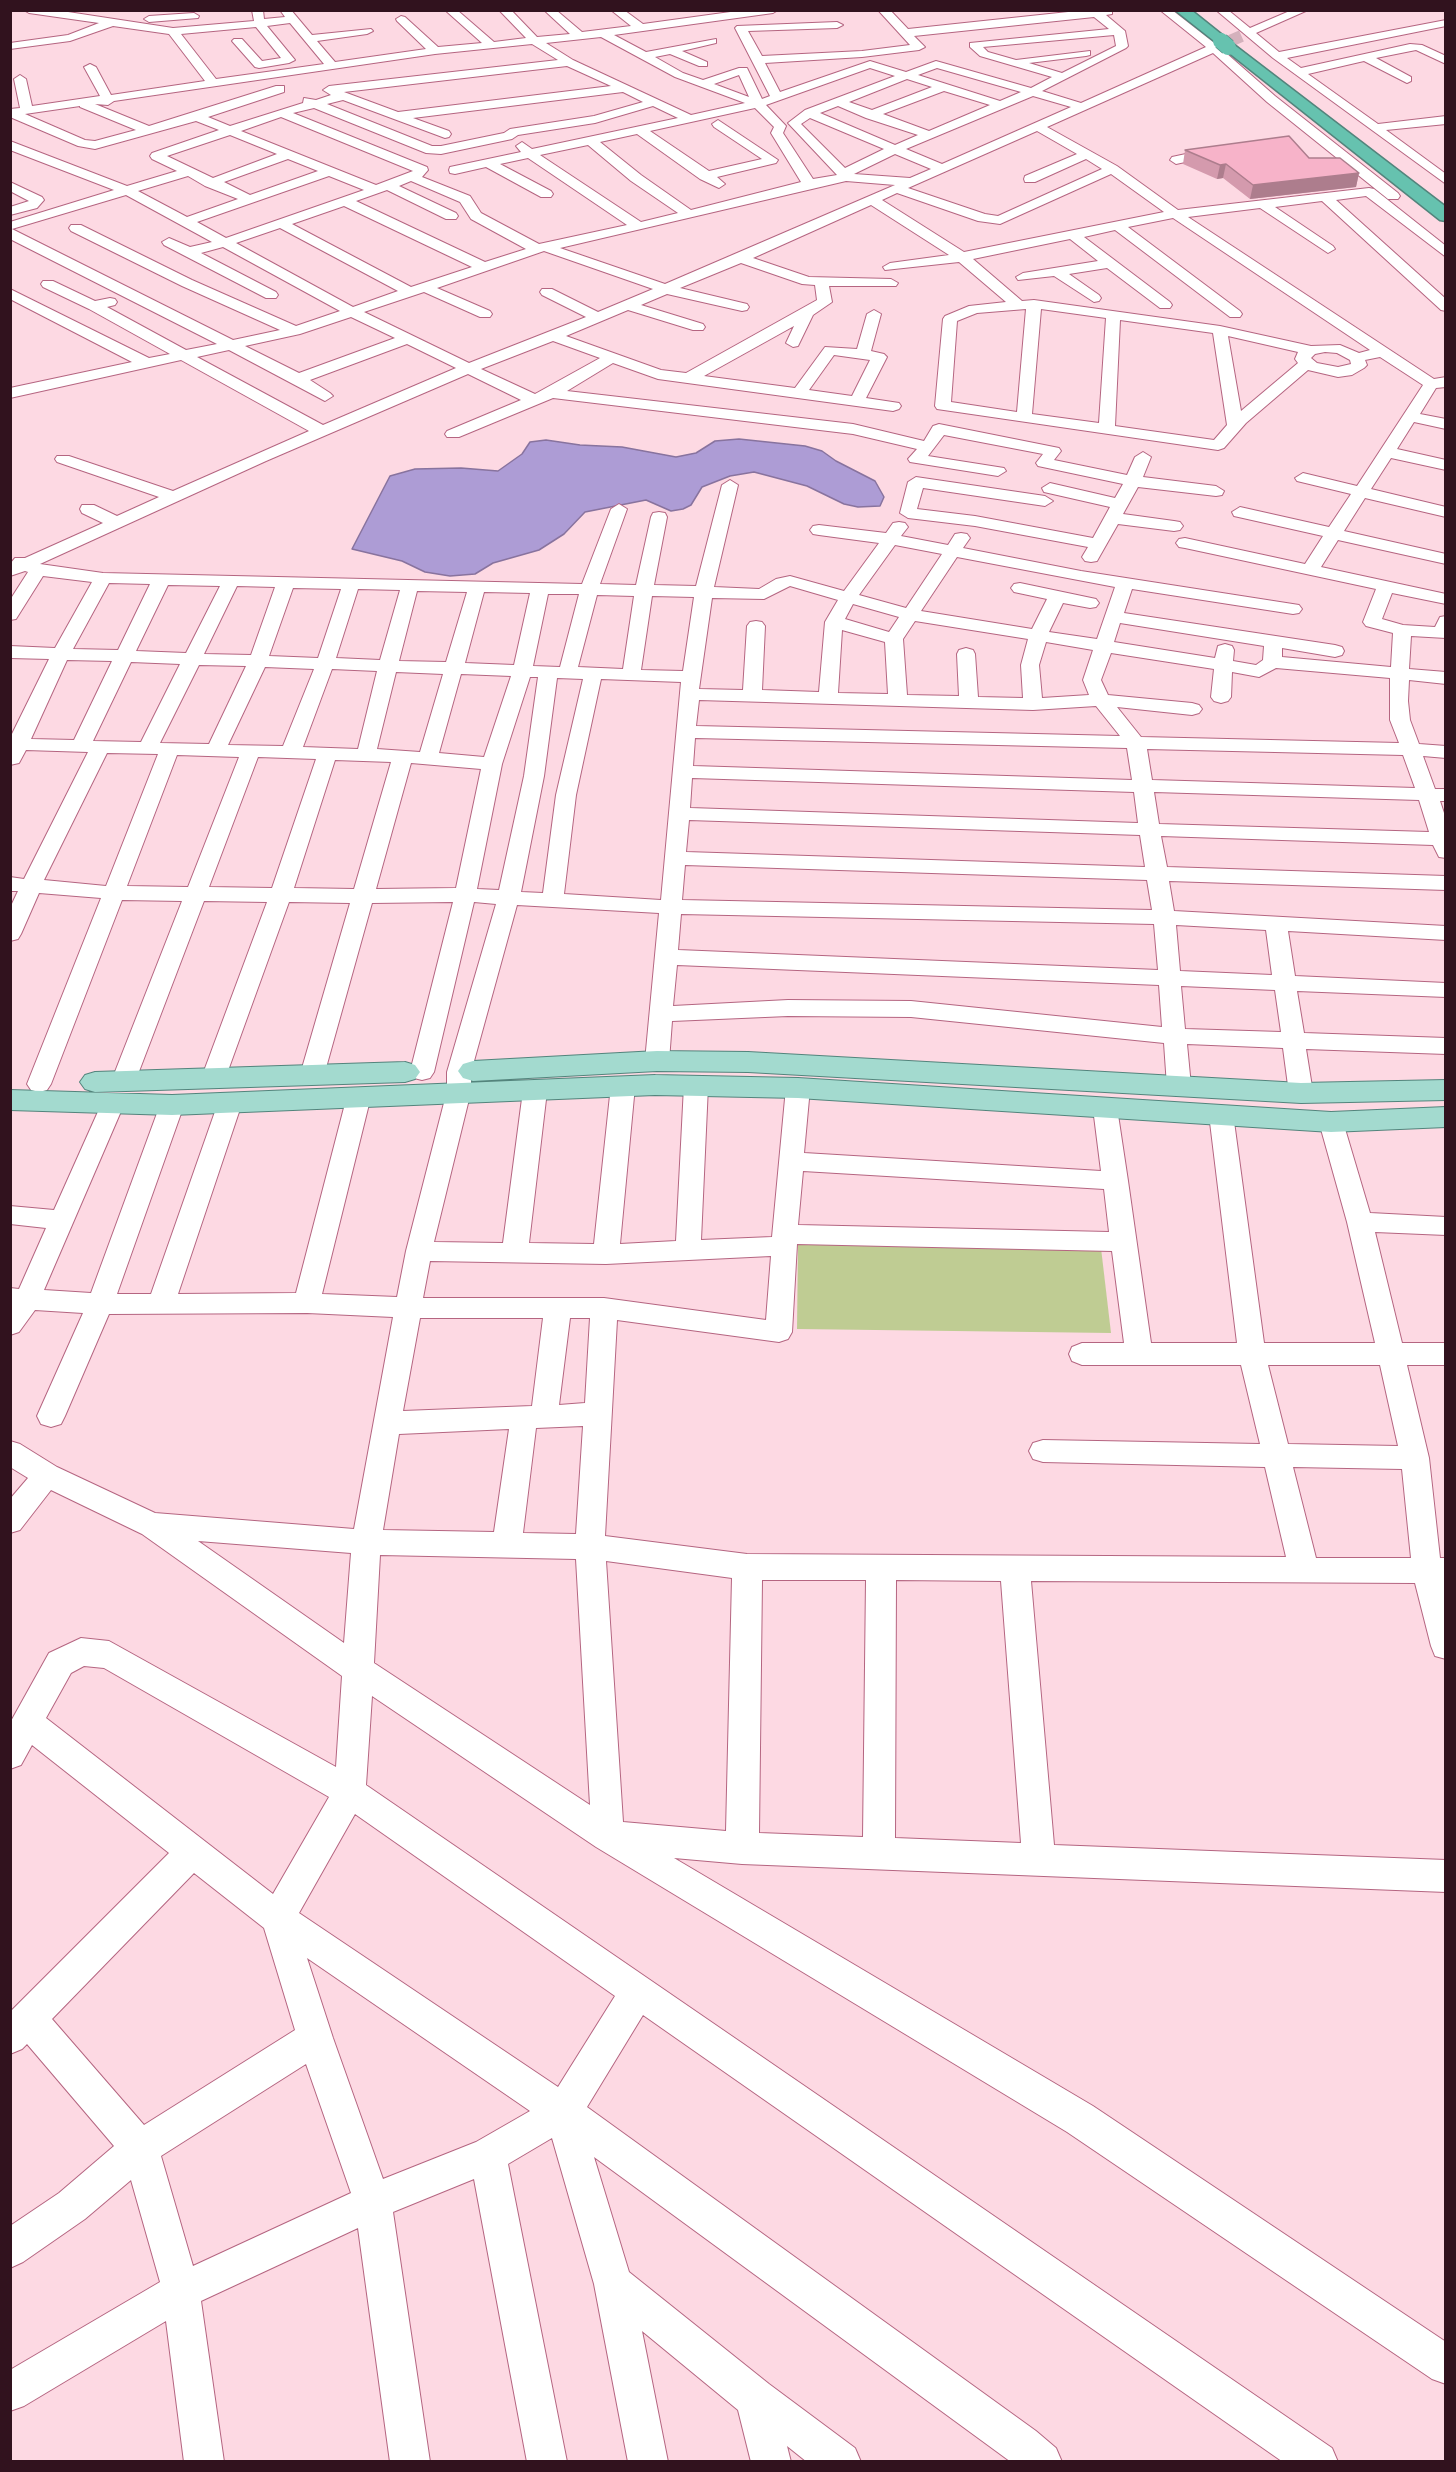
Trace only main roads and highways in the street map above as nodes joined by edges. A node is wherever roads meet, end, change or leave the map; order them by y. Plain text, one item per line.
1 (1182, 10) edge
2 (1204, 10) edge
3 (1231, 40) junction
4 (1446, 196) edge
5 (1446, 216) edge
6 (459, 1081) junction
7 (10, 1084) edge
8 (1446, 1090) edge
9 (118, 1092) junction
10 (10, 1100) edge
11 (1446, 1117) edge

1 - 3 highway
2 - 3 highway
3 - 4 highway
3 - 5 highway
6 - 8 main road
6 - 9 main road
6 - 9 main road
6 - 11 main road
7 - 9 main road
9 - 10 main road

